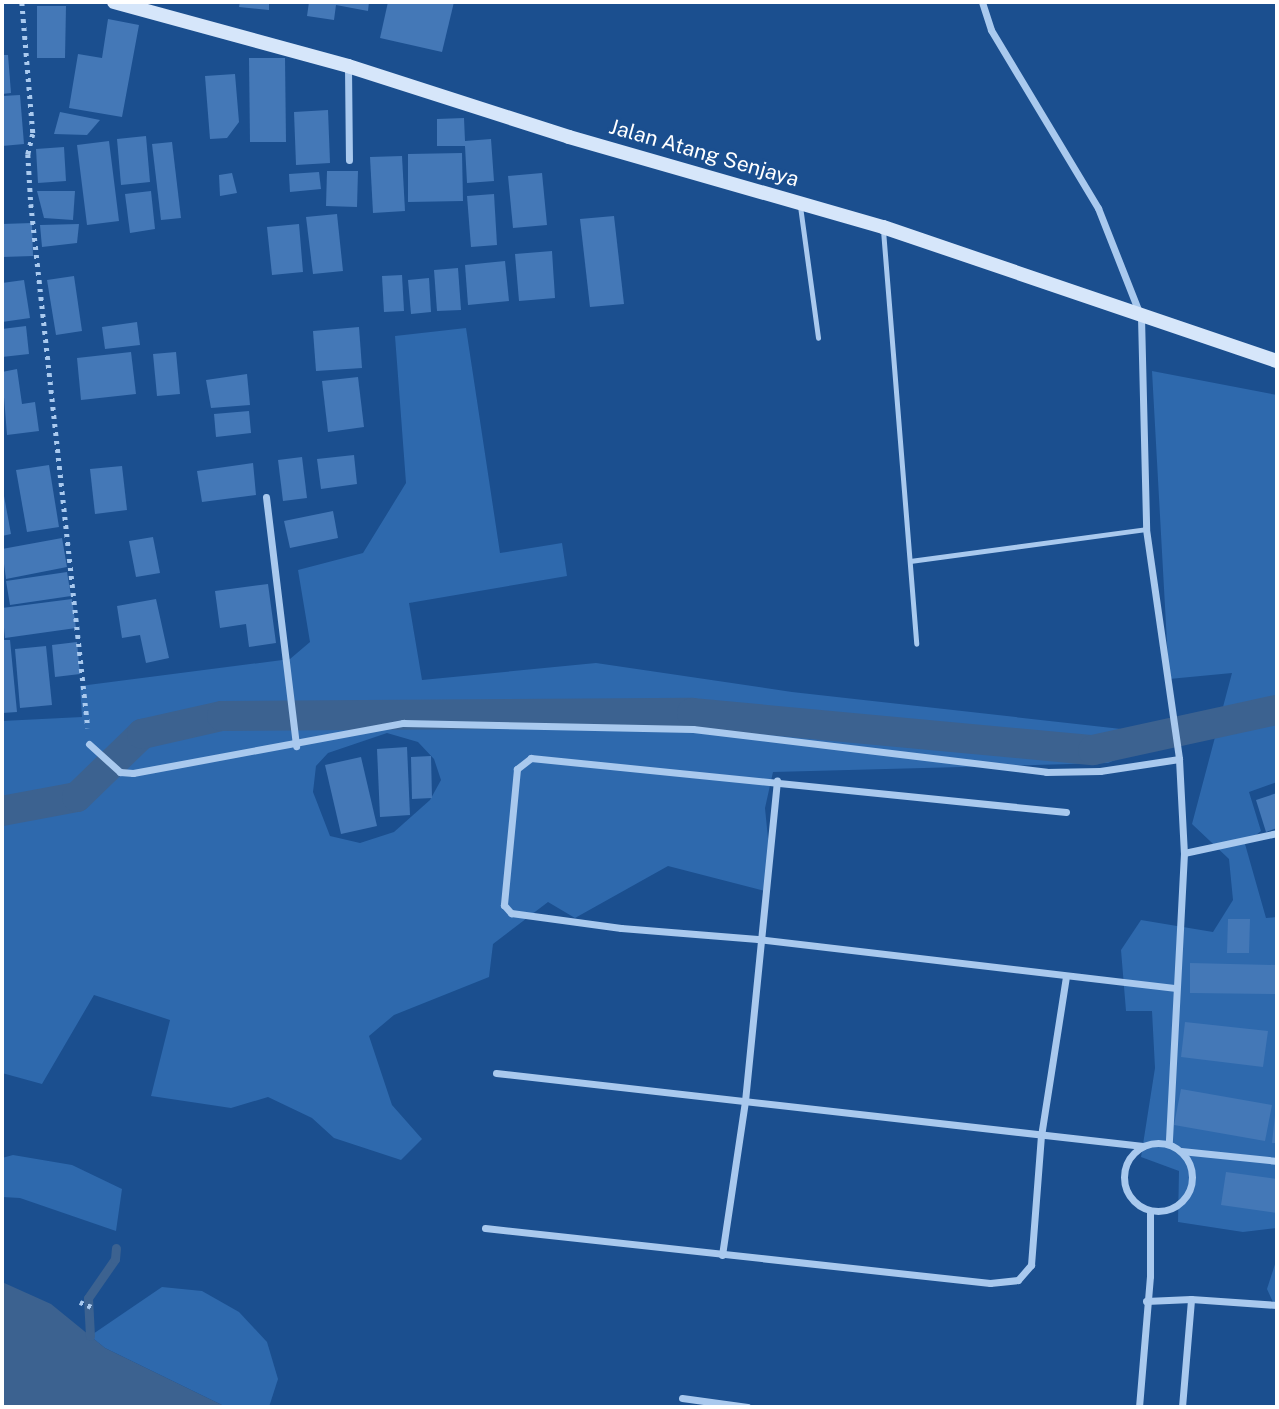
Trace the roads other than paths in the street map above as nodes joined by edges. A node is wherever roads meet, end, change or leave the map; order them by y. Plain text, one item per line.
1 (114, 2) edge
2 (982, 2) edge
3 (348, 66) junction
4 (349, 160) dead end
5 (799, 203) junction
6 (883, 227) junction
7 (1142, 317) junction
8 (818, 338) dead end
9 (1277, 360) edge
10 (266, 497) dead end
11 (1146, 529) junction
12 (910, 561) junction
13 (916, 644) dead end
14 (89, 744) road end
15 (296, 746) junction
16 (1178, 759) junction
17 (777, 782) junction
18 (1066, 812) dead end
19 (1277, 833) edge
20 (1184, 853) junction
21 (758, 939) junction
22 (1066, 976) junction
23 (1174, 988) junction
24 (496, 1073) dead end
25 (746, 1101) junction
26 (1041, 1136) junction
27 (1170, 1144) junction
28 (1143, 1146) junction
29 (1181, 1151) junction
30 (1277, 1161) edge
31 (1150, 1211) junction
32 (485, 1228) dead end
33 (722, 1255) junction
34 (1191, 1299) junction
35 (1146, 1301) junction
36 (1277, 1306) edge
37 (682, 1398) dead end
38 (747, 1407) edge
39 (1139, 1407) edge
40 (1182, 1407) edge

1 - 3 main road, Jalan Atang Senjaya
2 - 7 street
3 - 4 street
3 - 5 main road, Jalan Atang Senjaya
5 - 6 main road, Jalan Atang Senjaya
5 - 8 lane
6 - 7 main road, Jalan Atang Senjaya
6 - 12 lane
7 - 9 main road, Jalan Atang Senjaya
7 - 11 street
10 - 15 street
11 - 12 lane
11 - 16 street
12 - 13 lane
14 - 15 street
15 - 16 street
16 - 20 street
17 - 18 street
17 - 21 street
17 - 21 street
19 - 20 street
20 - 23 street
21 - 22 street
21 - 25 street
22 - 23 street
22 - 26 street
23 - 27 street
24 - 25 street
25 - 26 street
25 - 33 street
26 - 28 street
26 - 33 street
27 - 28 street
27 - 29 street
28 - 31 street
29 - 30 street
29 - 31 street
31 - 35 street
32 - 33 street
34 - 35 street
34 - 36 street
34 - 40 street
35 - 39 street
37 - 38 street

